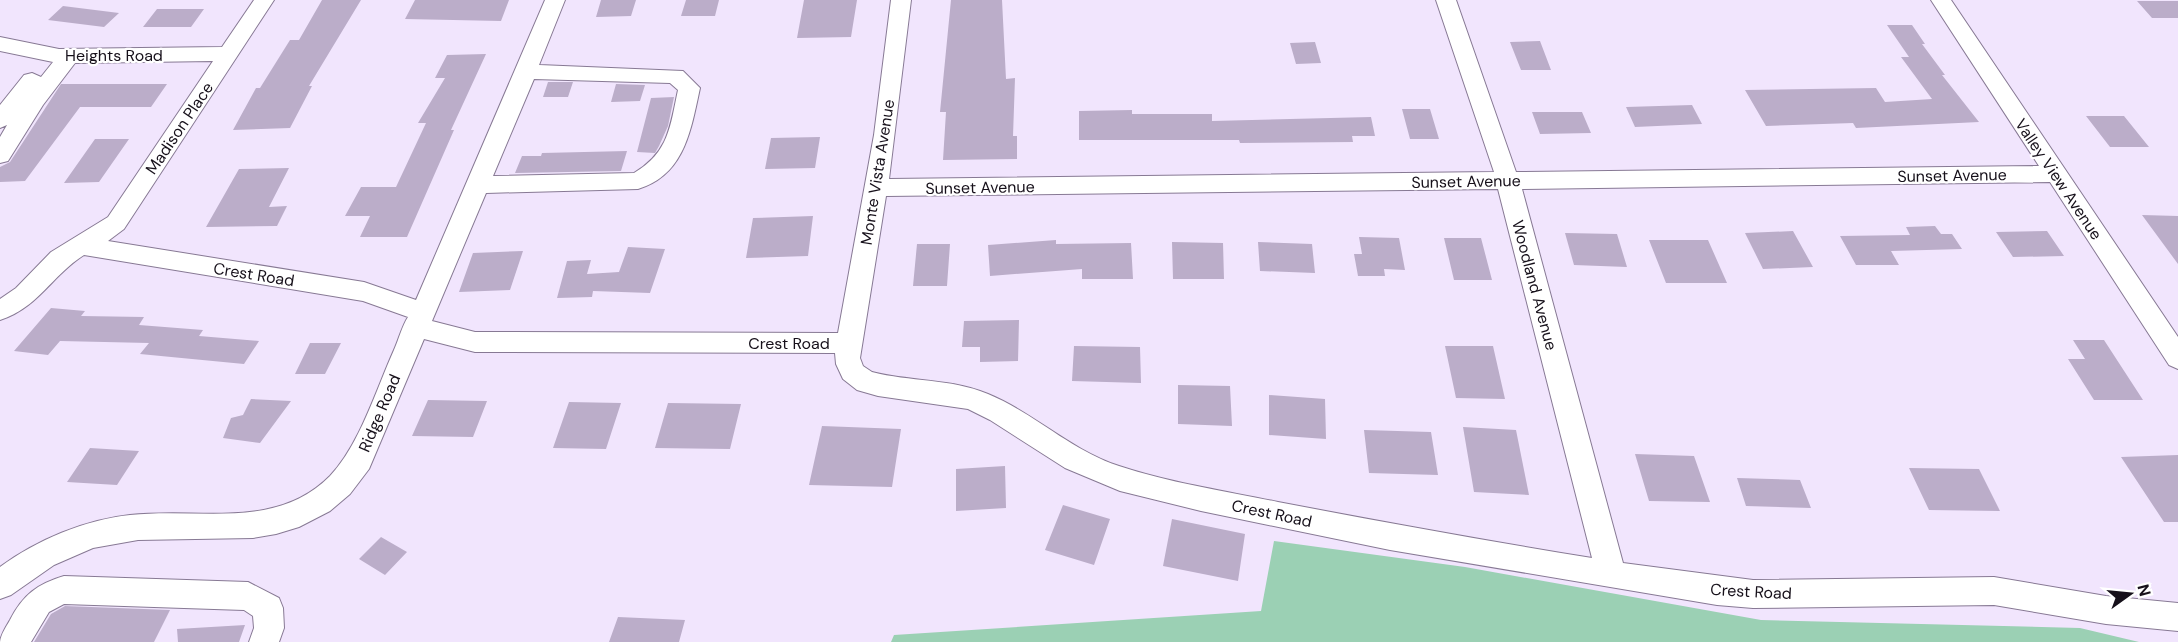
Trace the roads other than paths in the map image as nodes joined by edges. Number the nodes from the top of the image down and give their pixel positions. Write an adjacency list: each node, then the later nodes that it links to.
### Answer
1 (264, 0): 7 (street, Madison Place)
2 (555, 0): 9 (street, Ridge Road)
3 (901, 0): 15 (street, Monte Vista Avenue)
4 (1446, 0): 13 (street, Woodland Avenue)
5 (1941, 0): 12 (street, Valley View Avenue)
6 (0, 44): 8 (street, Heights Road)
7 (229, 54): 8 (street, Heights Road); 16 (street, Madison Place)
8 (62, 55): 10 (street); 11 (street)
9 (526, 72): 14 (street, Ridge Road); 14 (street)
10 (0, 120)
11 (0, 155)
12 (2056, 174): 13 (street, Sunset Avenue); 20 (street, Valley View Avenue)
13 (1508, 180): 15 (street, Sunset Avenue); 21 (street, Woodland Avenue)
14 (477, 185): 18 (street, Ridge Road)
15 (876, 188): 19 (street, Monte Vista Avenue)
16 (83, 246): 17 (street, Madison Place); 18 (street, Crest Road)
17 (0, 310)
18 (418, 320): 19 (street, Crest Road); 22 (street, Ridge Road)
19 (849, 343): 21 (street, Crest Road)
20 (2178, 358)
21 (1611, 575): 23 (street, Crest Road)
22 (0, 585)
23 (2178, 617)
24 (14, 642): 25 (street)
25 (264, 642)

